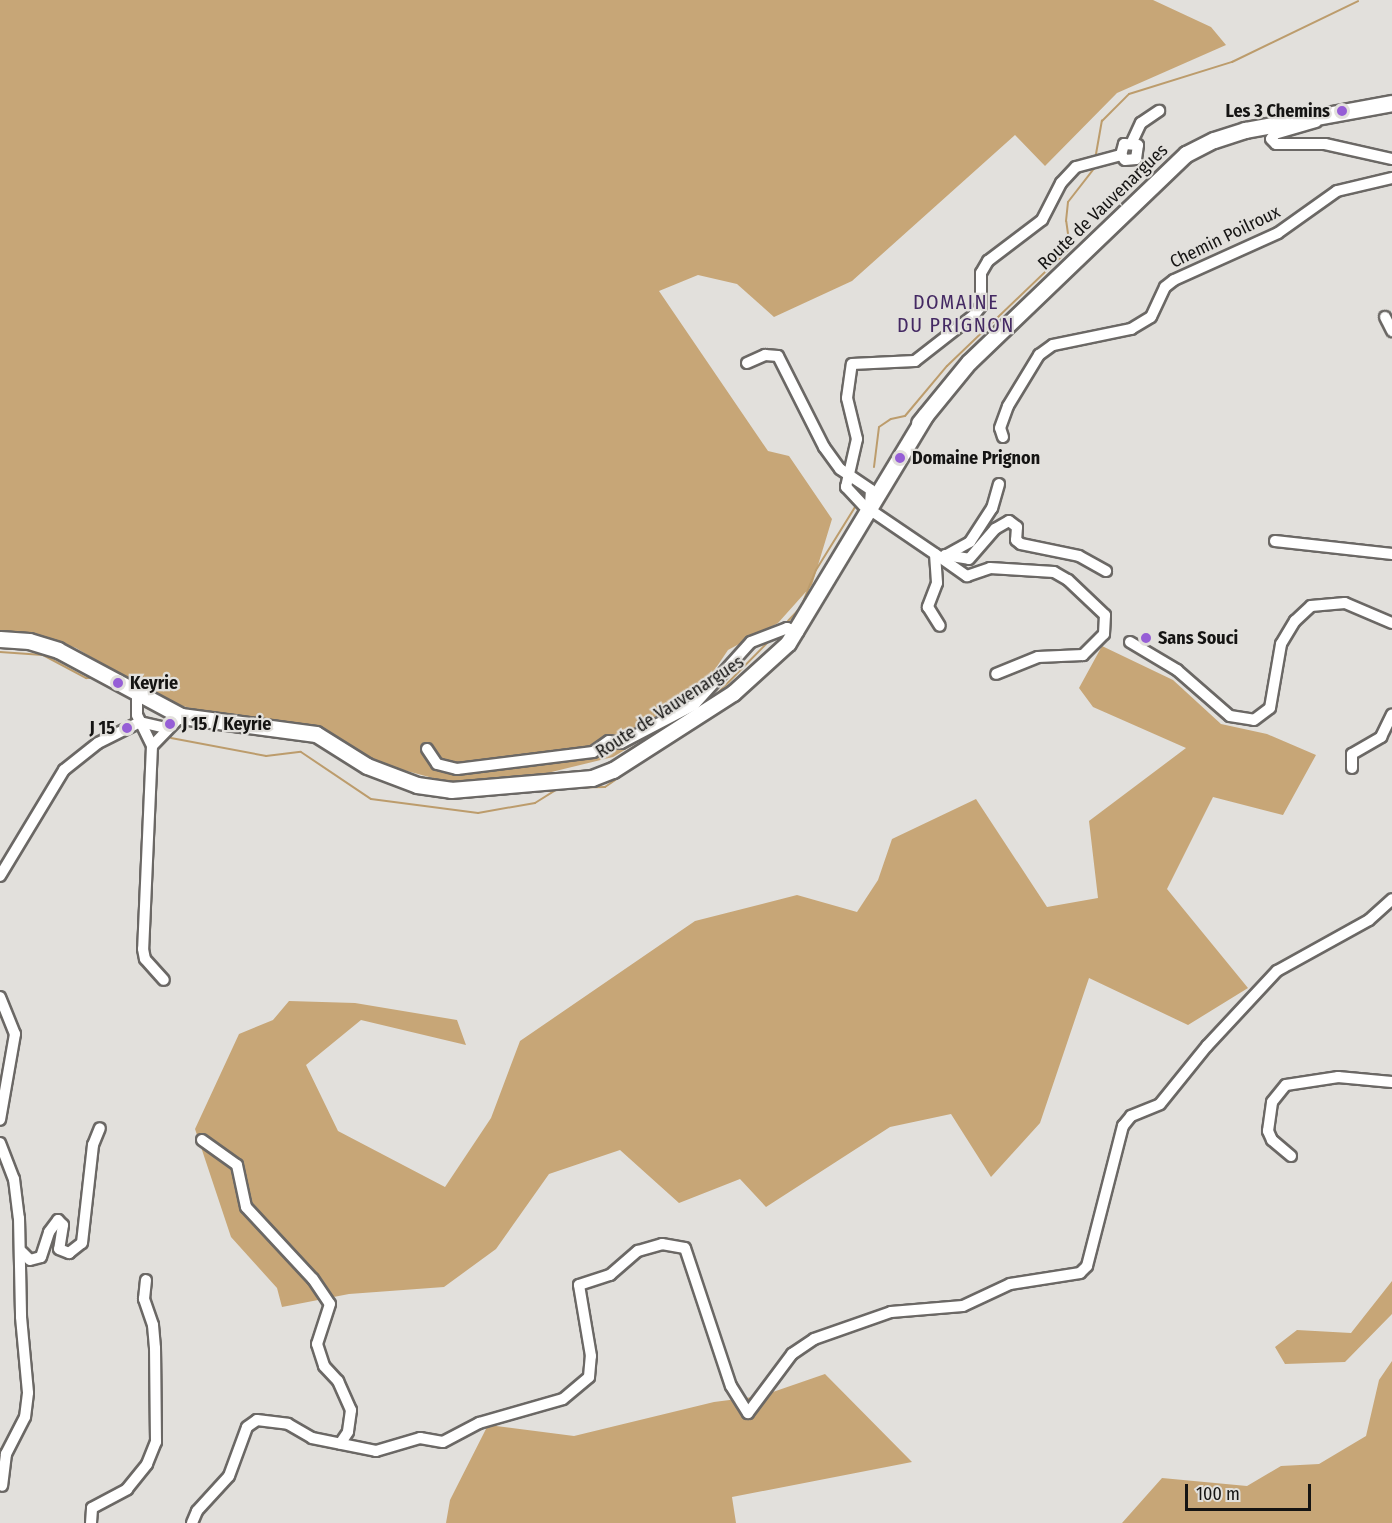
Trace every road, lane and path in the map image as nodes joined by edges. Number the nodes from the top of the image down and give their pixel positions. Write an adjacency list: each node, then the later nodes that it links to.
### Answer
1 (1392, 103): 3 (main road, Route de Vauvenargues)
2 (1159, 111): 4 (street)
3 (1328, 113): 6 (street); 11 (main road, Route de Vauvenargues)
4 (1132, 141): 5 (street); 5 (street)
5 (1121, 155): 13 (street)
6 (1392, 159)
7 (1392, 178): 12 (street, Chemin Poilroux)
8 (1385, 317): 9 (street)
9 (1392, 331)
10 (747, 363): 13 (street)
11 (925, 416): 15 (main road, Route de Vauvenargues); 16 (main road, Route de Vauvenargues)
12 (1003, 437)
13 (848, 472): 15 (street); 16 (street)
14 (999, 484): 19 (street)
15 (868, 488): 16 (main road, Route de Vauvenargues)
16 (863, 505): 19 (street); 23 (main road, Route de Vauvenargues)
17 (1275, 541): 18 (street)
18 (1392, 554)
19 (940, 556): 20 (street); 22 (street); 26 (street)
20 (1106, 571)
21 (1392, 623): 25 (street)
22 (940, 626)
23 (798, 632): 28 (main road, Route de Vauvenargues); 28 (street)
24 (0, 639): 27 (main road, Route de Vauvenargues)
25 (1130, 642)
26 (996, 674)
27 (137, 695): 30 (main road, Route de Vauvenargues); 31 (street)
28 (698, 710): 30 (main road, Route de Vauvenargues); 34 (street)
29 (1392, 714): 35 (street)
30 (180, 716): 32 (street)
31 (140, 722): 32 (street); 33 (street); 36 (street)
32 (166, 728): 33 (street)
33 (152, 746): 38 (street)
34 (427, 749)
35 (1352, 768)
36 (0, 876)
37 (1392, 899): 48 (street)
38 (164, 980)
39 (0, 997): 41 (street)
40 (1392, 1082): 45 (street)
41 (0, 1120)
42 (100, 1128): 46 (street)
43 (202, 1140): 48 (street)
44 (0, 1143): 46 (street)
45 (1292, 1156)
46 (22, 1252): 49 (street)
47 (146, 1280): 51 (street)
48 (340, 1444): 50 (street)
49 (2, 1486)
50 (197, 1511): 52 (street); 53 (street)
51 (91, 1523)
52 (184, 1523)
53 (192, 1523)

